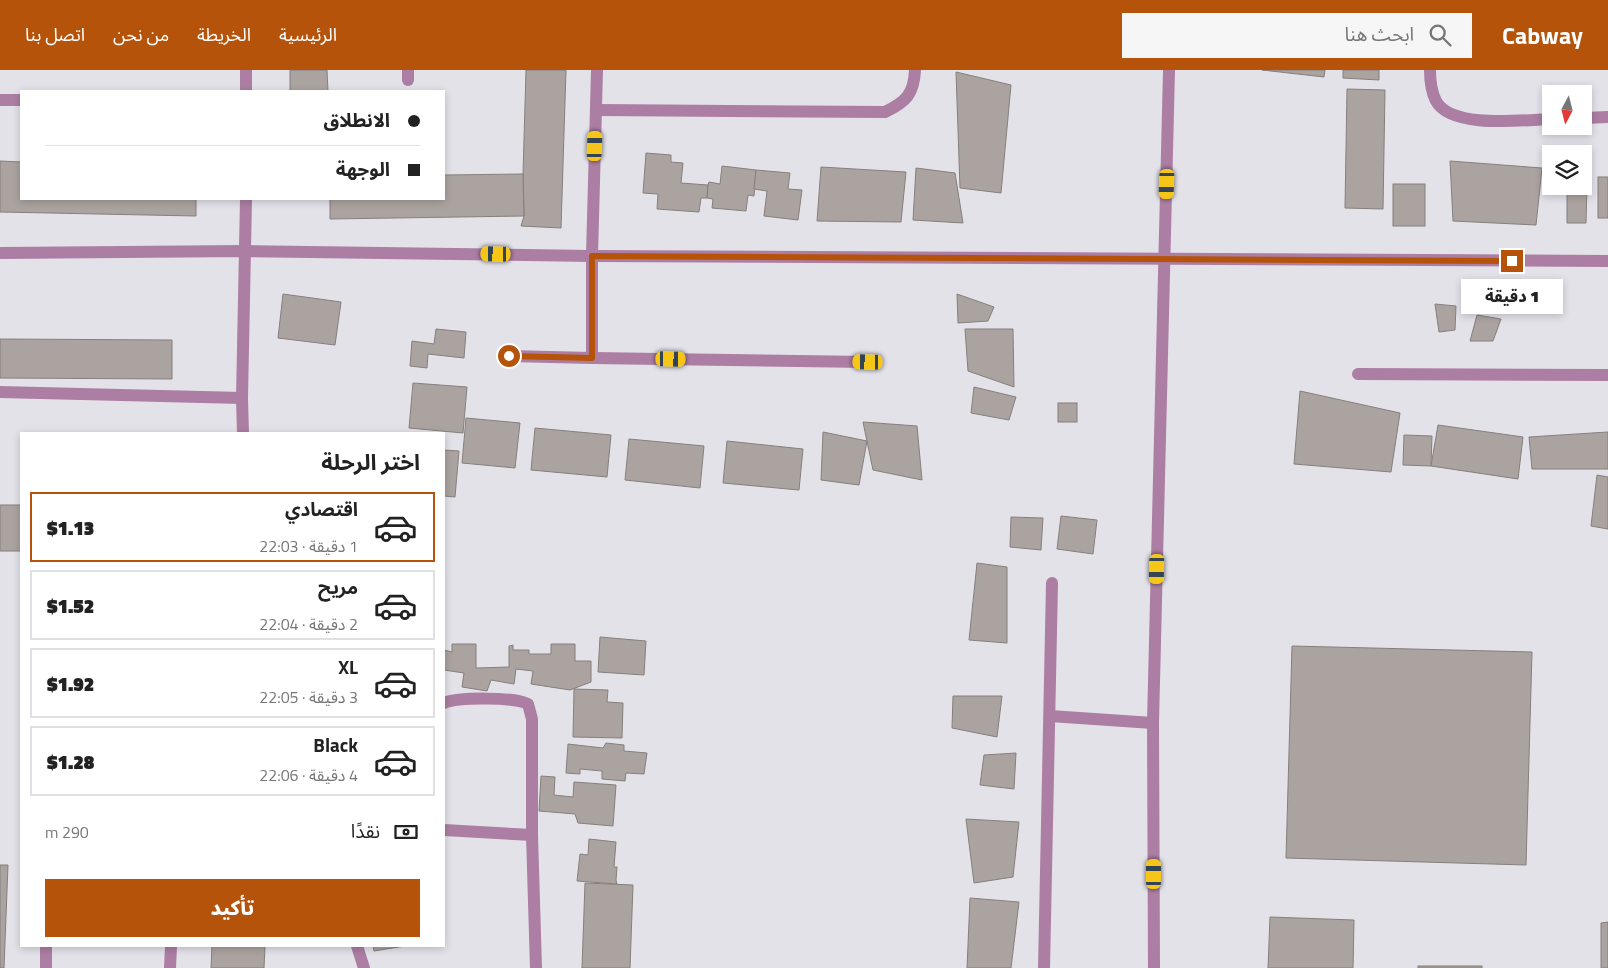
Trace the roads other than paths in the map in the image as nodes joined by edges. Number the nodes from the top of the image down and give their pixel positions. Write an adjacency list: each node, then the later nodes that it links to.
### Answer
1 (246, 70): 6 (street)
2 (597, 70): 9 (street)
3 (914, 70): 9 (street)
4 (1170, 70): 17 (street)
5 (1430, 70): 12 (street)
6 (246, 90)
7 (0, 100): 8 (street)
8 (20, 100)
9 (596, 110): 16 (street)
10 (1608, 117): 11 (street)
11 (1592, 118)
12 (1542, 119)
13 (246, 200): 14 (street)
14 (246, 251): 15 (street); 16 (street); 25 (street)
15 (0, 254)
16 (592, 256): 17 (street); 20 (street)
17 (1165, 259): 18 (street); 30 (street)
18 (1608, 261)
19 (509, 356): 20 (street)
20 (592, 358): 21 (street)
21 (868, 362)
22 (1358, 374): 23 (street)
23 (1608, 375)
24 (0, 392): 25 (street)
25 (242, 398): 26 (street)
26 (243, 432)
27 (1052, 583): 29 (street)
28 (445, 703): 32 (street)
29 (1050, 716): 30 (street); 40 (street)
30 (1153, 723): 41 (street)
31 (445, 830): 32 (street)
32 (532, 835): 39 (street)
33 (46, 947): 36 (street)
34 (171, 947): 37 (street)
35 (357, 947): 38 (street)
36 (46, 968)
37 (170, 968)
38 (364, 968)
39 (536, 968)
40 (1044, 968)
41 (1154, 968)

